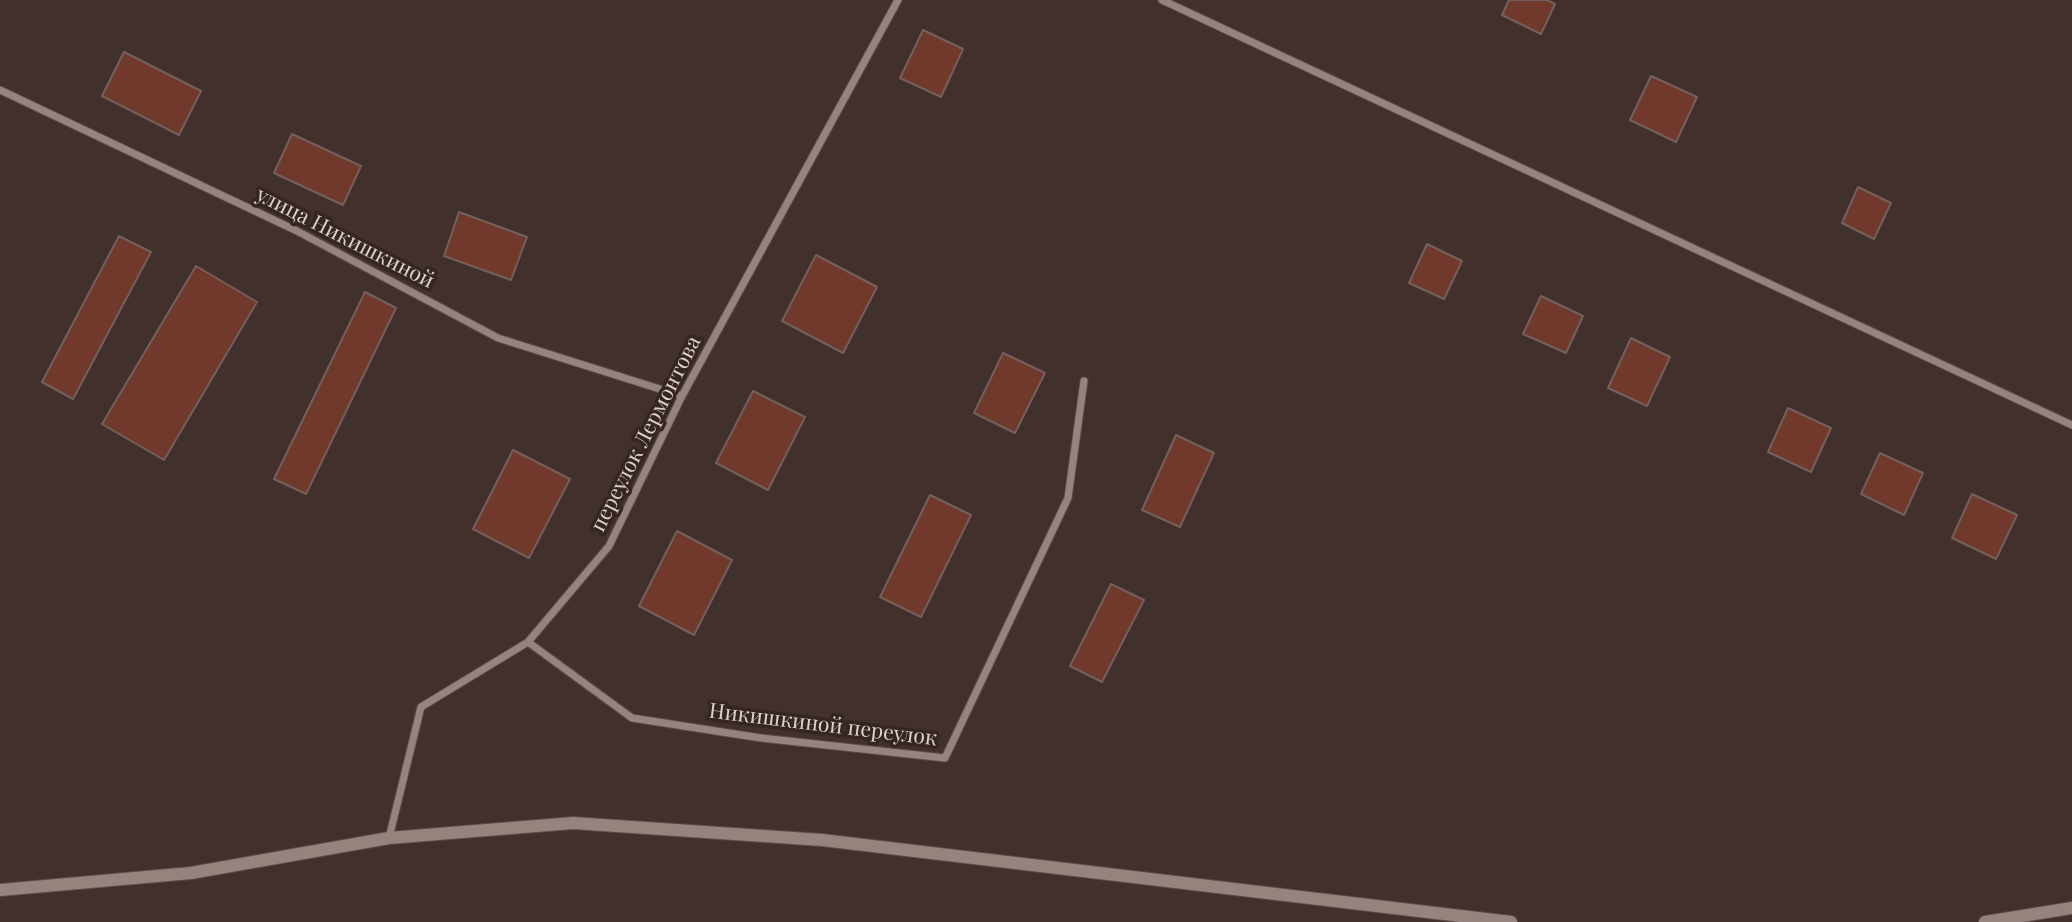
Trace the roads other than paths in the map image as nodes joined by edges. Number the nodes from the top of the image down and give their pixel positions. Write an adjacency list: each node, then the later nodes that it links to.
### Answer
1 (898, 0): 5 (street, переулок Лермонтова)
2 (1162, 0): 6 (street)
3 (0, 90): 5 (street, улица Никишкиной)
4 (1084, 381): 7 (street, Никишкиной переулок)
5 (682, 396): 7 (street, переулок Лермонтова)
6 (2072, 425)
7 (528, 642): 8 (street, переулок Лермонтова)
8 (389, 838): 9 (street); 11 (street)
9 (0, 890)
10 (2072, 908): 12 (street)
11 (1511, 922)
12 (1985, 922)

